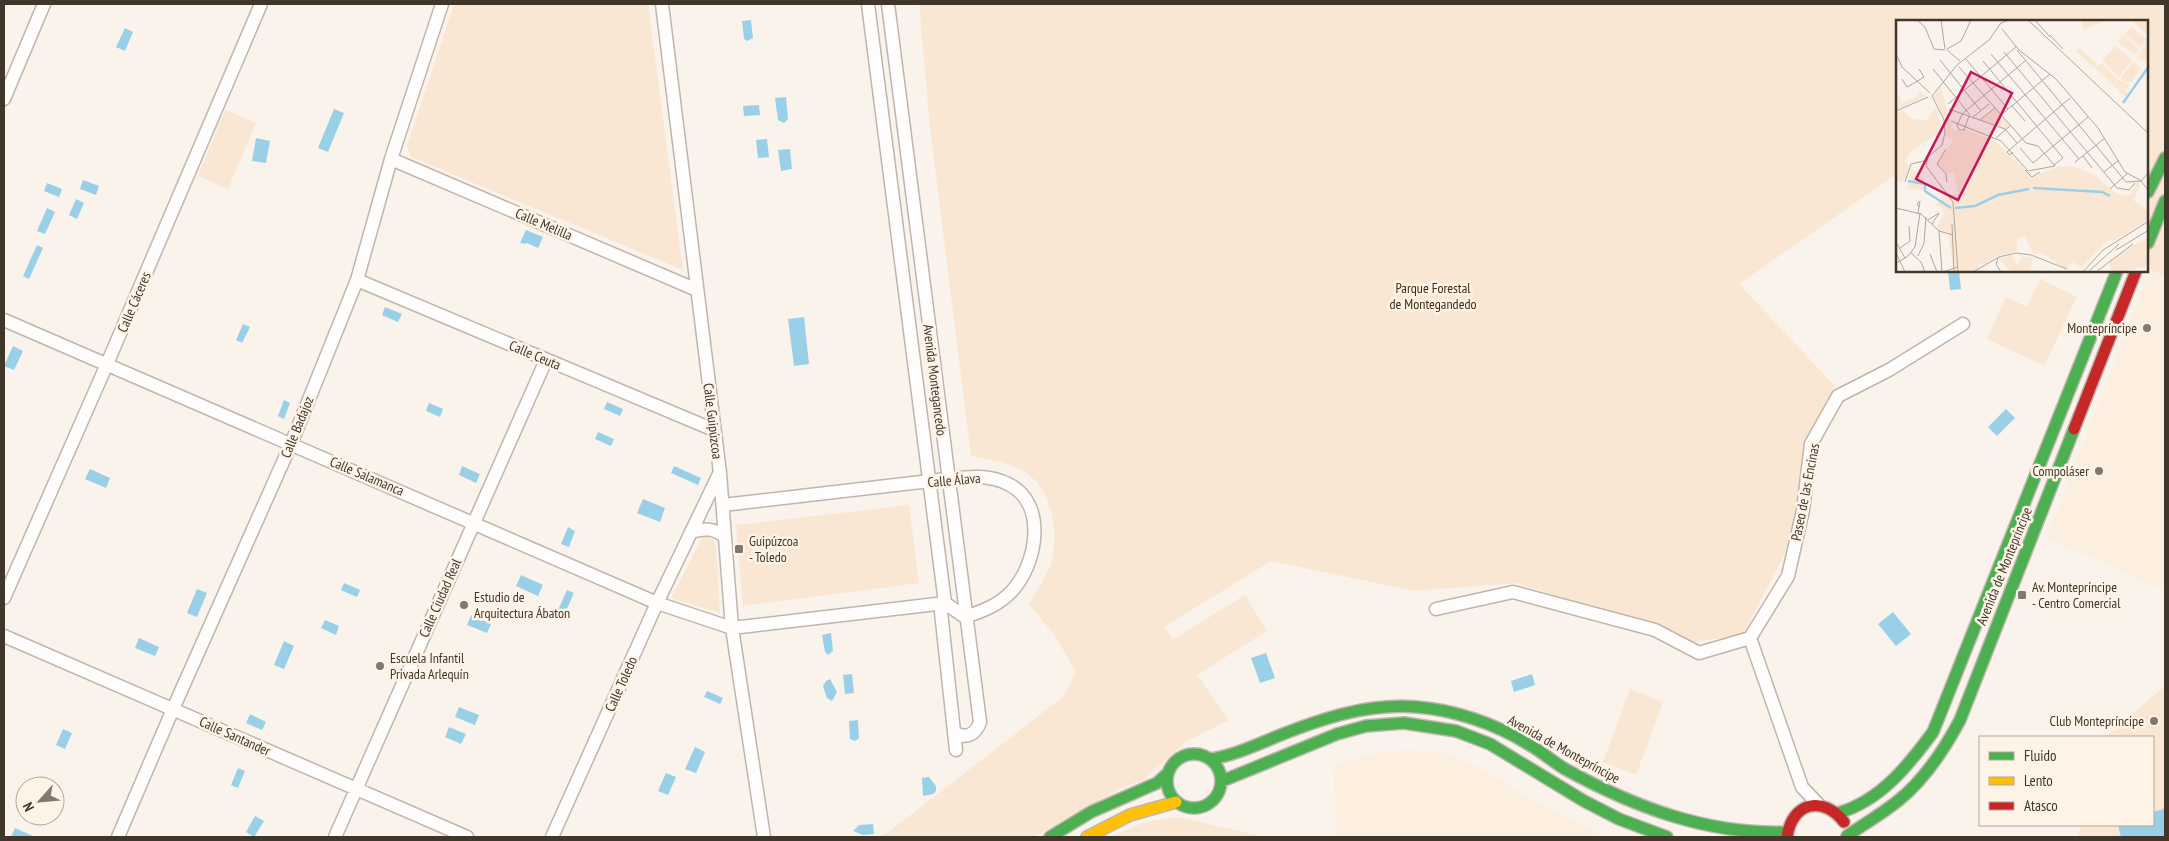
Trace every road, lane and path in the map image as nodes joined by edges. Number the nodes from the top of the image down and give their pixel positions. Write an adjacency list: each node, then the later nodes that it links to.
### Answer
1 (44, 4): 7 (street)
2 (261, 4): 20 (street, Calle Cáceres)
3 (442, 4): 9 (street, Calle Badajoz)
4 (662, 4): 16 (street, Calle Guipúzcoa)
5 (868, 4): 25 (street, Avenida Montegancedo)
6 (888, 4): 24 (street, Avenida Montegancedo)
7 (4, 99)
8 (2165, 158): 10 (street)
9 (390, 159): 15 (street, Calle Badajoz); 16 (street, Calle Melilla)
10 (2149, 190)
11 (2165, 201): 12 (street)
12 (2149, 241)
13 (2117, 272): 49 (street, Avenida de Montepríncipe)
14 (2136, 272): 51 (street, Avenida de Montepríncipe)
15 (356, 280): 19 (street, Calle Ceuta); 22 (street, Calle Badajoz)
16 (697, 290): 21 (street, Calle Guipúzcoa)
17 (4, 320): 20 (street, Calle Salamanca)
18 (1963, 324): 37 (street, Paseo de las Encinas)
19 (546, 360): 21 (street, Calle Ceuta); 27 (street, Calle Ciudad Real)
20 (108, 364): 22 (street, Calle Salamanca); 30 (street, Calle Cáceres)
21 (714, 430): 23 (street, Calle Guipúzcoa)
22 (291, 444): 27 (street, Calle Salamanca); 38 (street, Calle Badajoz)
23 (720, 473): 26 (street, Calle Guipúzcoa); 28 (street, Calle Toledo)
24 (947, 478): 25 (street, Calle Álava); 34 (street, Avenida Montegancedo); 34 (street, Calle Álava)
25 (930, 481): 26 (street, Calle Álava); 32 (street, Avenida Montegancedo)
26 (723, 505): 29 (street, Calle Guipúzcoa)
27 (474, 522): 31 (street, Calle Salamanca); 45 (street, Calle Ciudad Real)
28 (691, 532): 29 (street); 31 (street, Calle Toledo)
29 (725, 537): 35 (street, Calle Guipúzcoa)
30 (4, 598)
31 (657, 603): 35 (street, Calle Salamanca); 55 (street, Calle Toledo)
32 (944, 603): 34 (street); 35 (street); 39 (street, Avenida Montegancedo)
33 (1436, 609): 37 (street)
34 (965, 617): 39 (street, Avenida Montegancedo)
35 (732, 628): 56 (street, Calle Guipúzcoa)
36 (4, 636): 38 (street, Calle Santander)
37 (1750, 638): 44 (street)
38 (173, 709): 45 (street, Calle Santander); 52 (street, Calle Badajoz)
39 (954, 732): 40 (street, Avenida Montegancedo)
40 (956, 750)
41 (1211, 759): 42 (street); 43 (street); 50 (street, Avenida de Montepríncipe)
42 (1168, 773): 46 (street); 57 (street)
43 (1222, 781): 46 (street); 59 (street)
44 (1802, 788): 47 (street); 48 (street)
45 (356, 789): 53 (street, Calle Ciudad Real); 54 (street, Calle Santander)
46 (1176, 802): 58 (street)
47 (1818, 804): 48 (street); 49 (street)
48 (1800, 809): 50 (street, Avenida de Montepríncipe)
49 (1838, 813): 51 (street, Avenida de Montepríncipe)
50 (1787, 834)
51 (1847, 836)
52 (118, 837)
53 (335, 837)
54 (467, 837)
55 (552, 837)
56 (764, 837)
57 (1050, 837)
58 (1087, 837)
59 (1667, 837)

